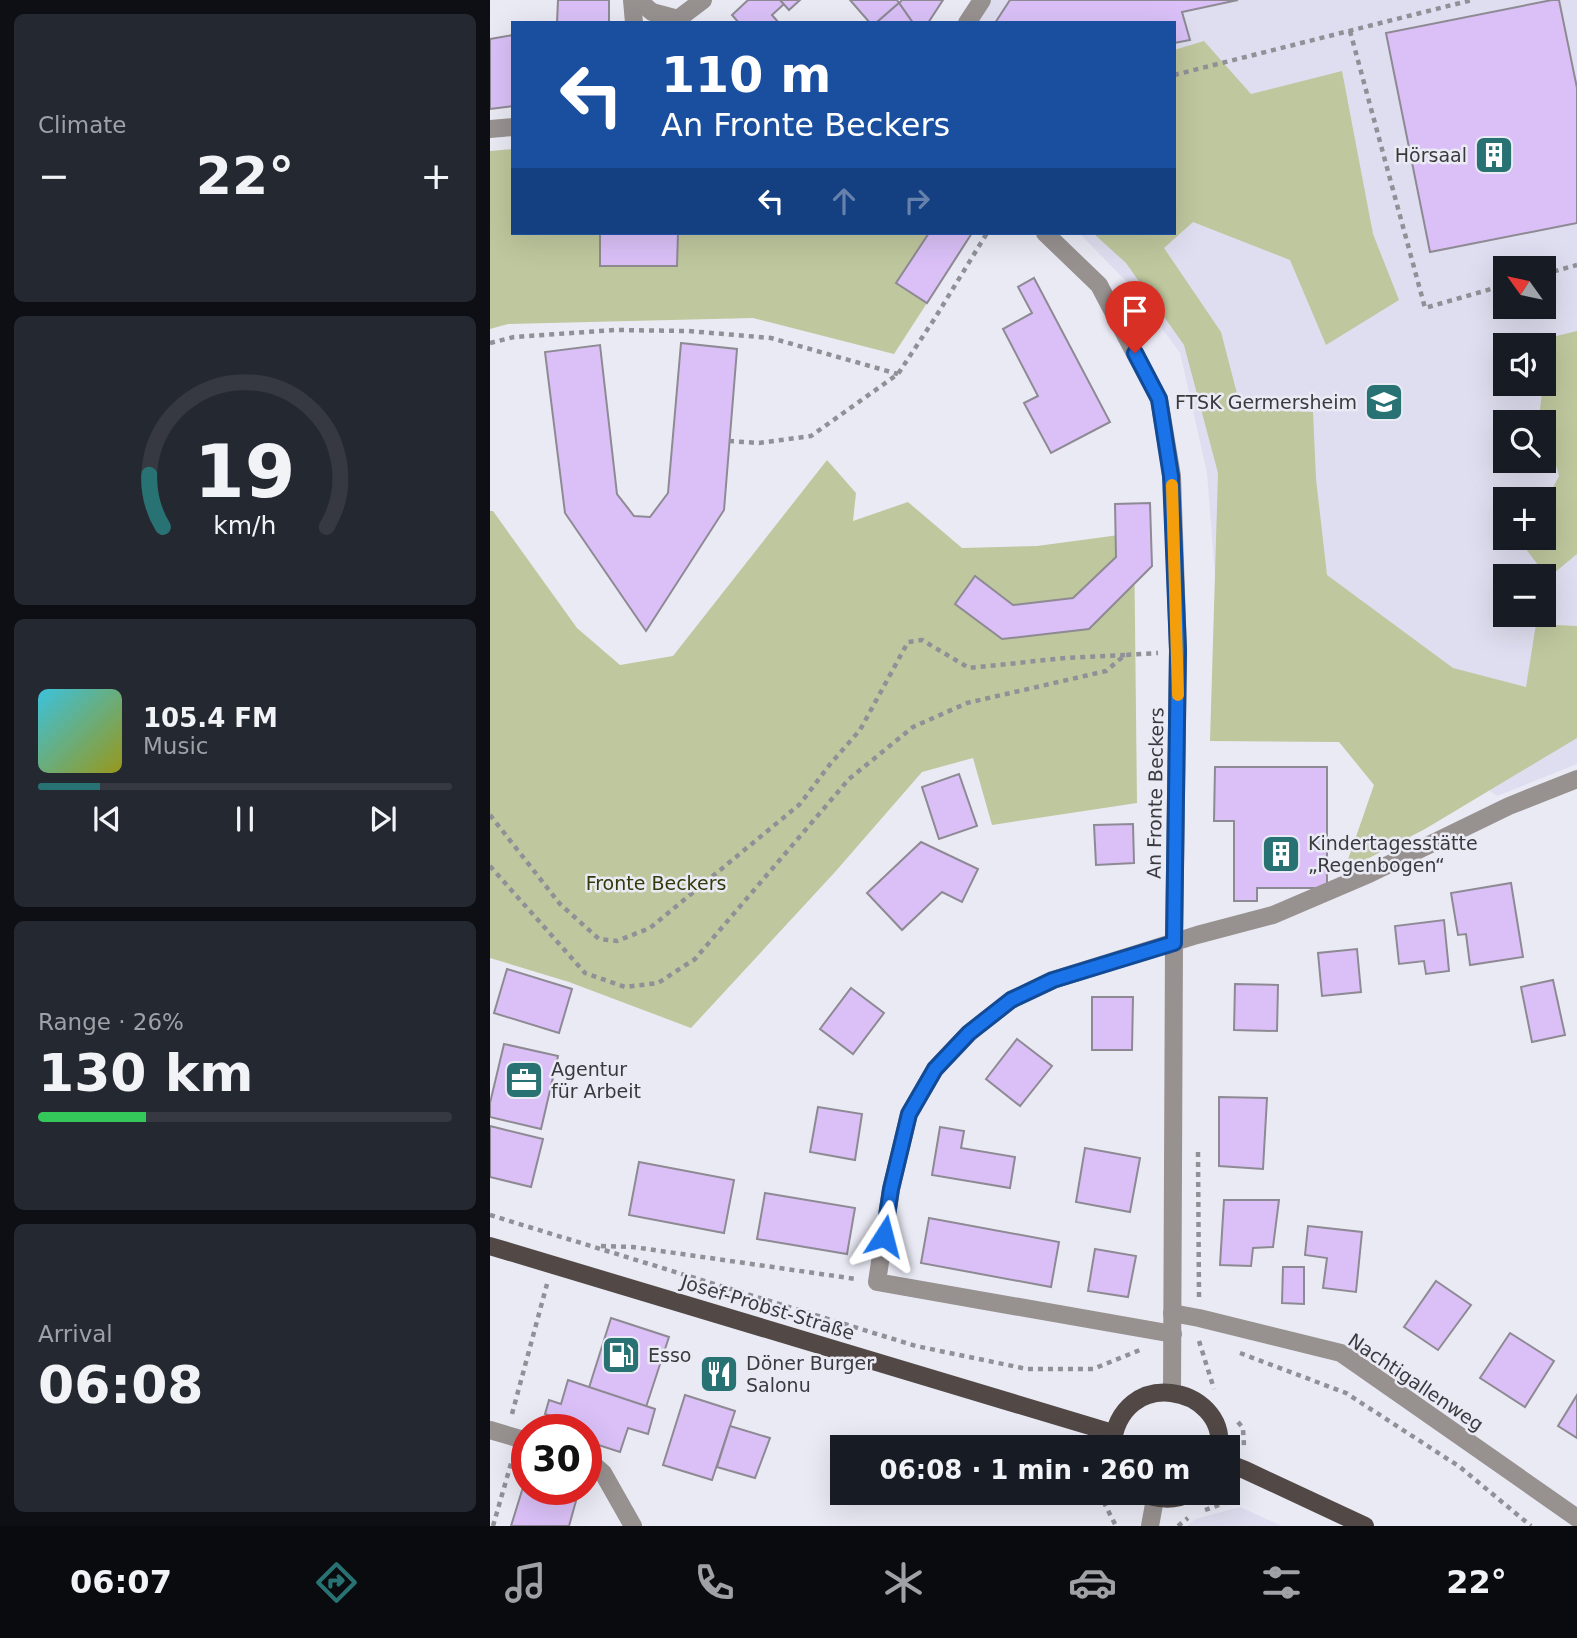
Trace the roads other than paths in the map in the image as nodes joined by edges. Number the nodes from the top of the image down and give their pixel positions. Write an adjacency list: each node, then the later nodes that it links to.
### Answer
1 (632, 0): 5 (street)
2 (638, 0): 3 (street)
3 (703, 0)
4 (982, 0): 6 (street)
5 (634, 21)
6 (968, 21)
7 (511, 127): 8 (street)
8 (490, 129)
9 (1047, 235): 11 (street, An Fronte Beckers)
10 (1577, 779): 11 (street)
11 (1174, 943): 13 (street, An Fronte Beckers); 14 (street)
12 (490, 1246): 17 (main road, Josef-Probst-Straße)
13 (1172, 1313): 14 (street, An Fronte Beckers); 24 (street, Nachtigallenweg)
14 (1173, 1334): 15 (street, An Fronte Beckers)
15 (1172, 1392): 18 (main road); 19 (main road)
16 (490, 1430): 20 (street)
17 (1097, 1435)
18 (1115, 1435)
19 (1217, 1435)
20 (511, 1436)
21 (1240, 1469): 27 (main road)
22 (602, 1472): 25 (street)
23 (1148, 1505): 26 (street)
24 (1577, 1518)
25 (633, 1526)
26 (1150, 1526)
27 (1365, 1526)

